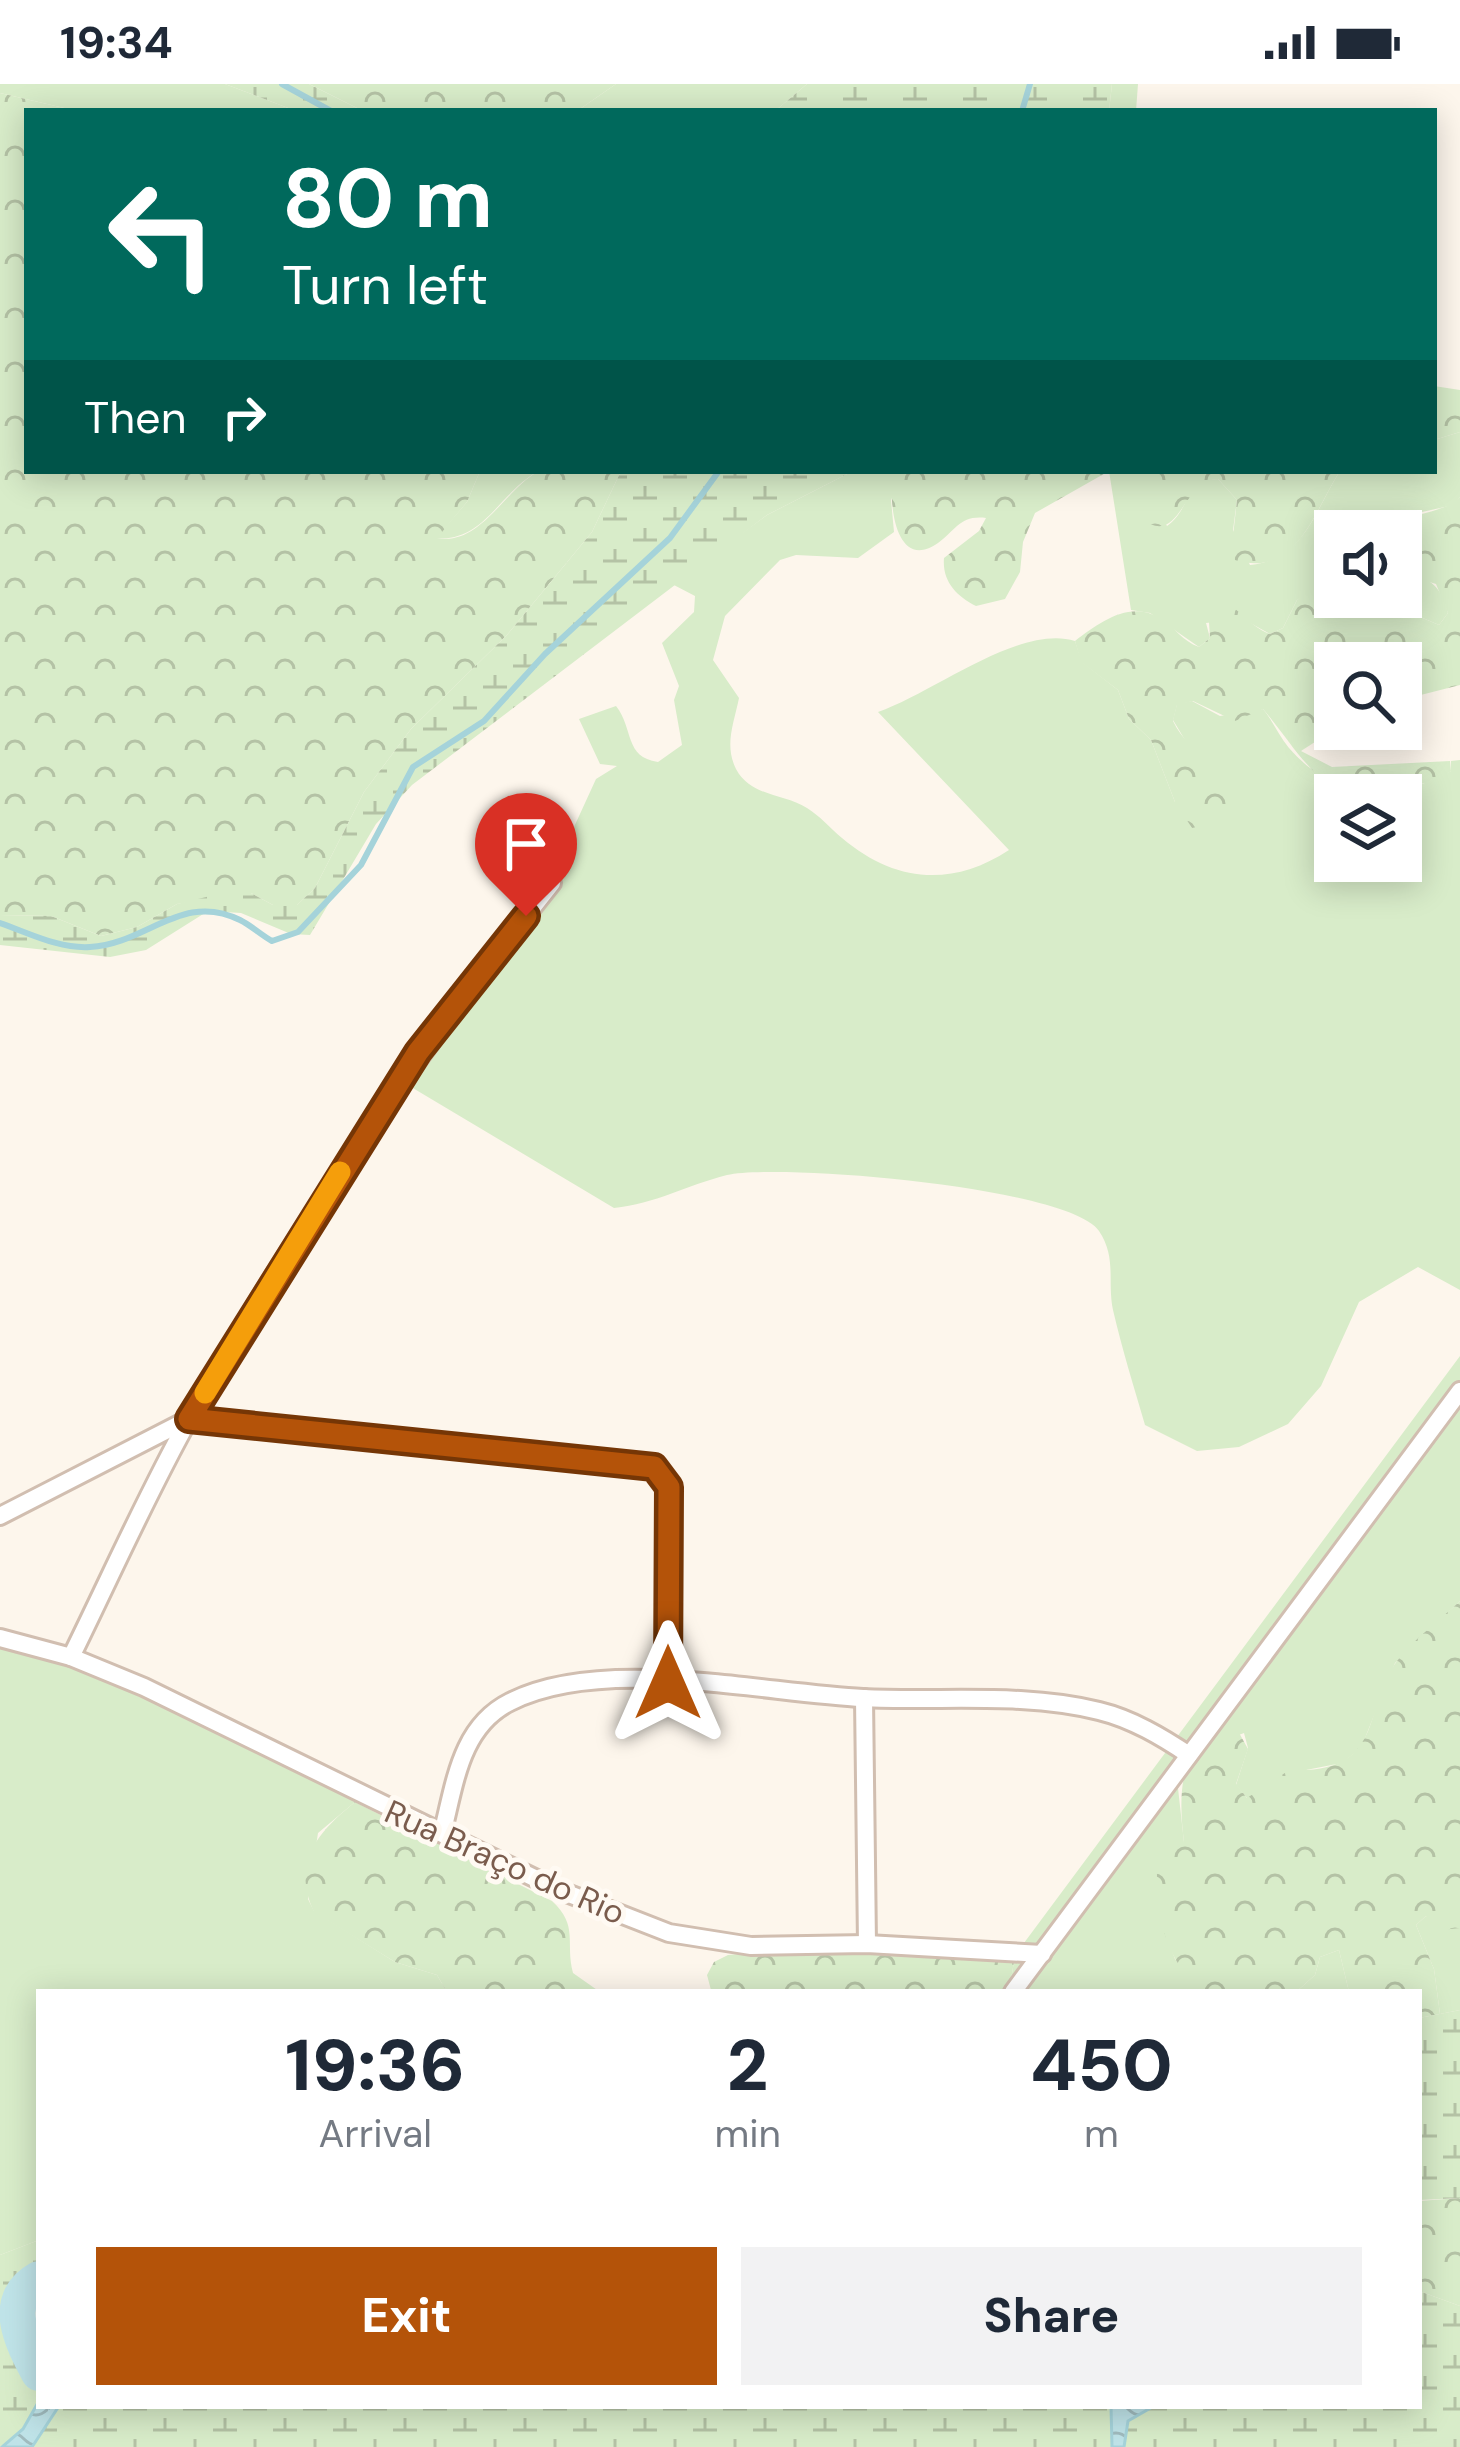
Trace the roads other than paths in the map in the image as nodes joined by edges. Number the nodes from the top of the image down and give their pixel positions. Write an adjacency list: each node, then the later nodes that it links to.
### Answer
1 (552, 883): 3 (street)
2 (1460, 1391): 9 (street)
3 (189, 1419): 4 (street); 6 (street); 7 (street)
4 (0, 1516)
5 (0, 1638): 6 (street, Rua Braço do Rio)
6 (71, 1657): 10 (street, Rua Braço do Rio)
7 (668, 1683): 8 (street); 10 (street)
8 (864, 1698): 9 (street); 11 (street)
9 (1189, 1755): 12 (street)
10 (442, 1834): 11 (street, Rua Braço do Rio)
11 (867, 1944): 12 (street, Rua Braço do Rio)
12 (1042, 1954): 13 (street)
13 (1015, 1989)

